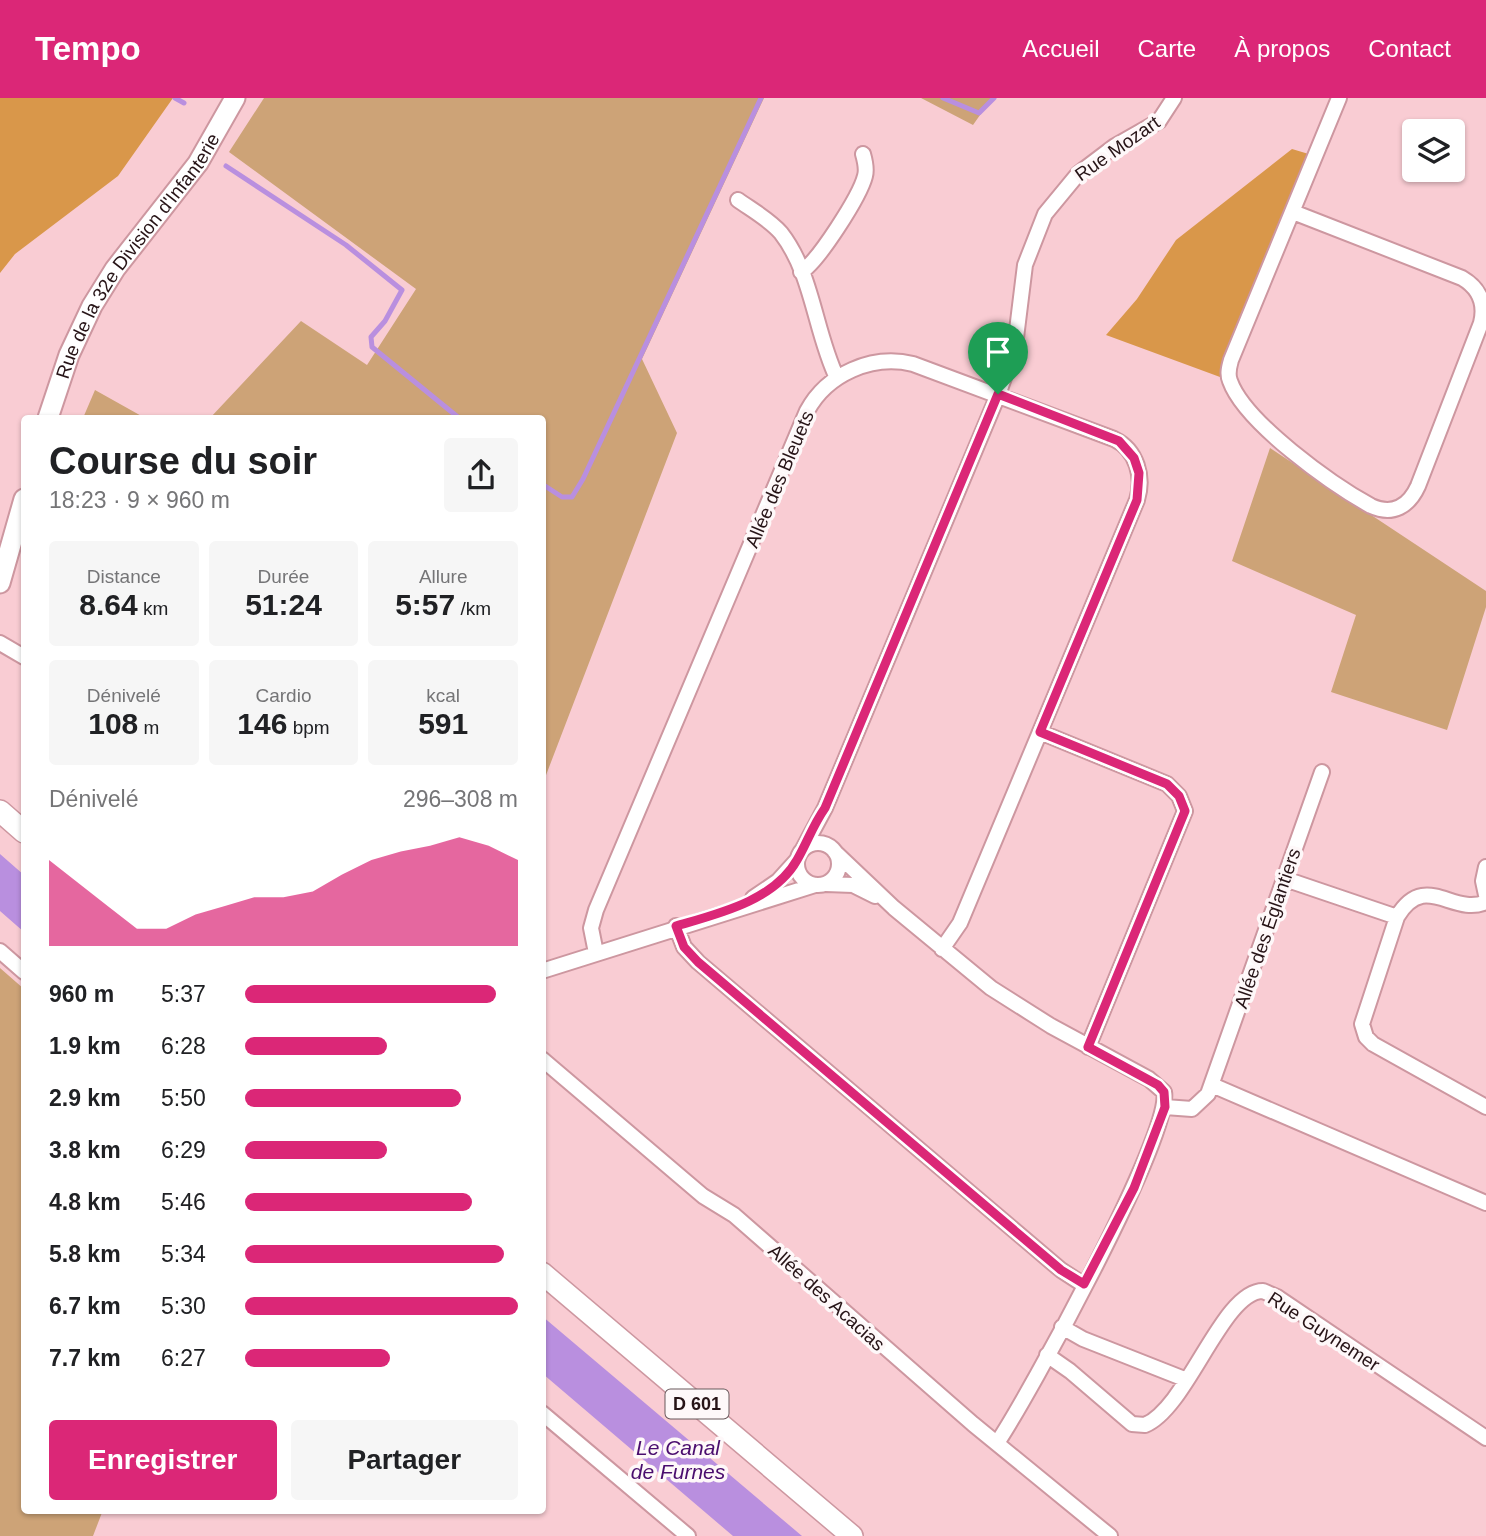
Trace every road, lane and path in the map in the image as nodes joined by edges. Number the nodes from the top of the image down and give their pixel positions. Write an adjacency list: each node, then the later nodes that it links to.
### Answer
1 (235, 98): 10 (main road, Rue de la 32e Division d'Infanterie)
2 (1174, 98): 9 (street, Rue Mozart)
3 (1339, 98): 6 (street)
4 (863, 154): 7 (street)
5 (738, 200): 7 (street)
6 (1293, 212): 6 (street)
7 (801, 272): 8 (street)
8 (837, 378): 9 (street, Allée des Bleuets); 33 (street, Allée des Bleuets)
9 (998, 394): 15 (street, Allée des Bleuets); 17 (street, Rue Mozart)
10 (49, 415)
11 (21, 510): 12 (main road)
12 (0, 583)
13 (0, 643): 14 (street)
14 (21, 655)
15 (1040, 732): 31 (street, Allée des Bleuets); 36 (street)
16 (1322, 772): 23 (street, Allée des Églantiers)
17 (825, 808): 20 (street); 21 (street, Rue Mozart)
18 (0, 811): 19 (main road)
19 (21, 829)
20 (832, 848): 21 (street); 24 (street); 27 (street)
21 (800, 854): 24 (street); 28 (street, Rue Mozart)
22 (1486, 867): 25 (street)
23 (1285, 879): 29 (street); 38 (street, Allée des Églantiers)
24 (821, 884): 27 (street); 28 (street)
25 (1486, 895)
26 (1486, 902): 29 (street)
27 (894, 908): 31 (street)
28 (729, 910): 30 (street)
29 (1396, 918): 40 (street)
30 (676, 926): 33 (street); 43 (street)
31 (943, 949): 36 (street)
32 (0, 951): 34 (street)
33 (596, 953): 35 (street)
34 (21, 969)
35 (546, 970)
36 (1088, 1047): 39 (street)
37 (546, 1062): 49 (street, Allée des Acacias)
38 (1212, 1084): 39 (street, Allée des Églantiers); 41 (street)
39 (1165, 1107): 43 (street)
40 (1486, 1107)
41 (1486, 1203)
42 (546, 1276): 51 (main road, D 601)
43 (1084, 1284): 44 (street)
44 (1062, 1327): 45 (street); 46 (street)
45 (1047, 1355): 46 (street); 49 (street)
46 (1186, 1380): 48 (street, Rue Guynemer)
47 (546, 1416): 50 (street)
48 (1486, 1438)
49 (997, 1443): 52 (street, Allée des Acacias)
50 (688, 1536)
51 (852, 1536)
52 (1110, 1536)

